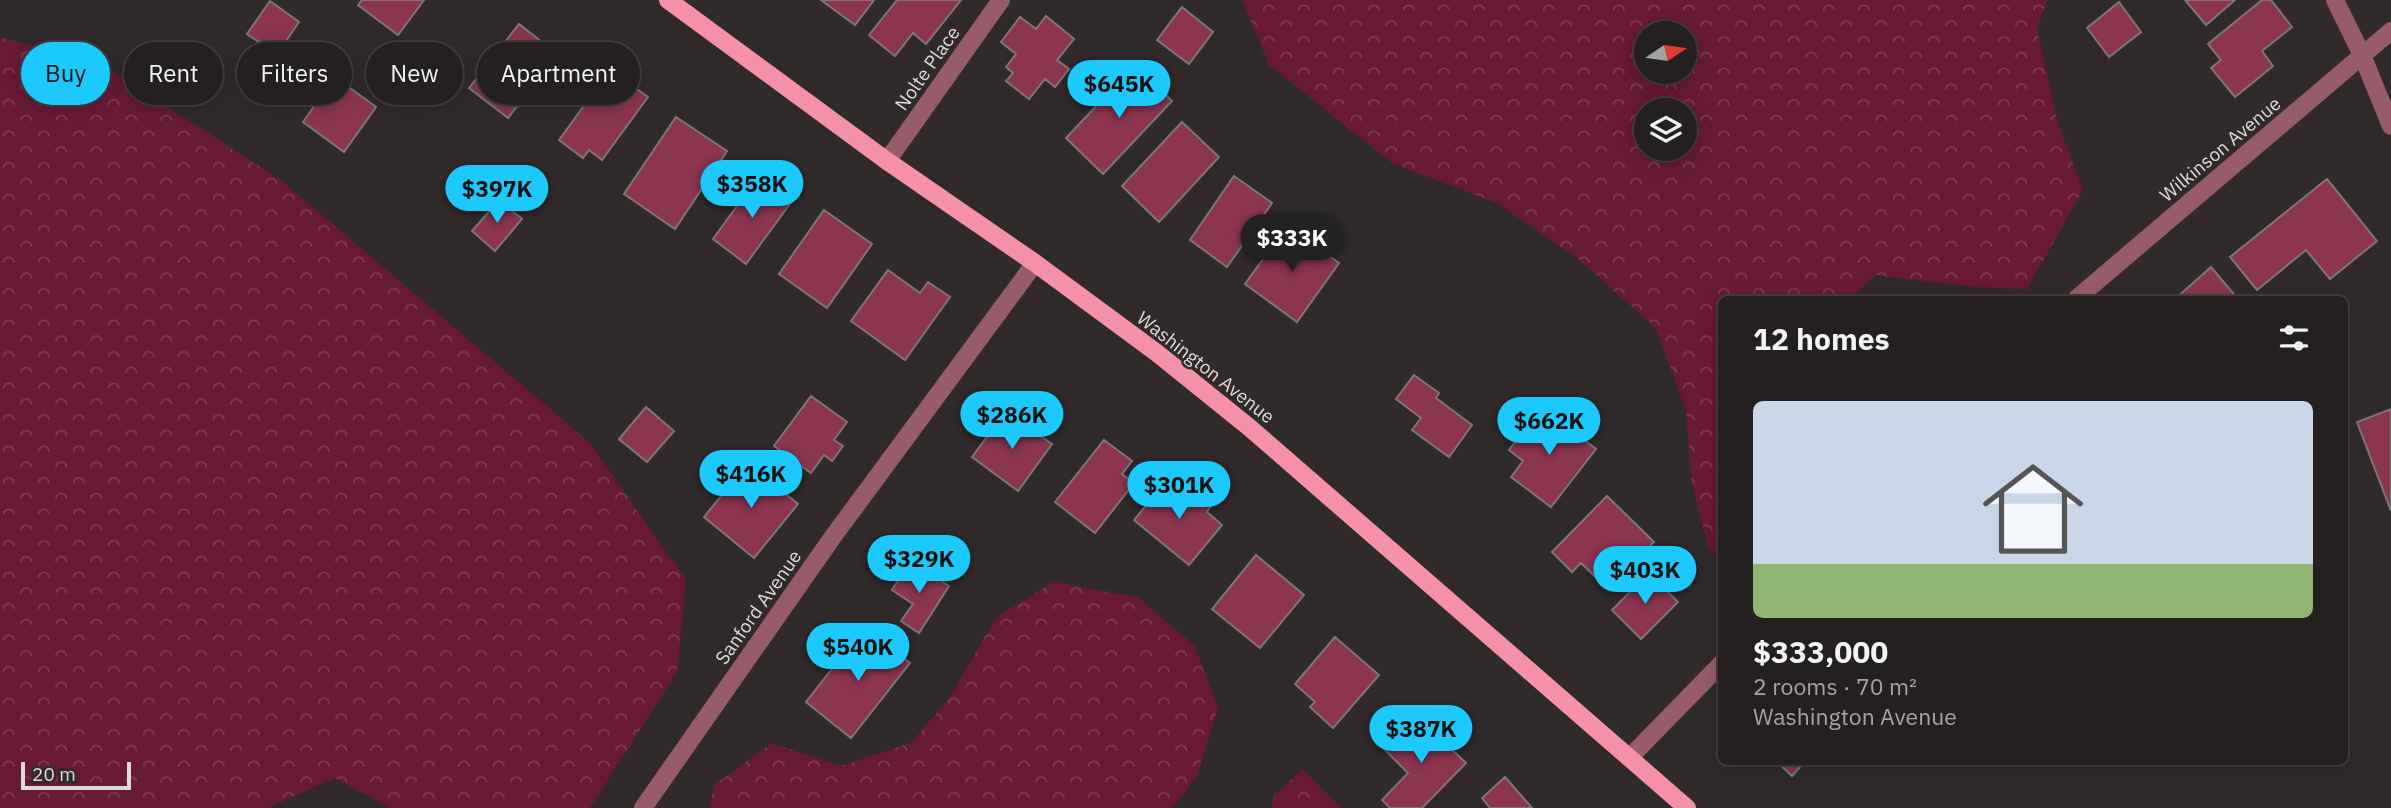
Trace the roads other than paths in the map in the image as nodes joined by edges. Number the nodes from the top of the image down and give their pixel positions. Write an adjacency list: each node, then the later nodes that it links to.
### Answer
1 (668, 0): 7 (main road, Washington Avenue)
2 (1001, 0): 7 (street, Nolte Place)
3 (2335, 0): 5 (street)
4 (2391, 31): 5 (street, Wilkinson Avenue)
5 (2362, 55): 6 (street); 9 (street, Wilkinson Avenue)
6 (2391, 126)
7 (887, 161): 8 (main road, Washington Avenue)
8 (1035, 263): 11 (main road, Washington Avenue); 12 (street, Sanford Avenue)
9 (2080, 296)
10 (1718, 667): 11 (street)
11 (1630, 757): 13 (main road, Washington Avenue)
12 (643, 808)
13 (1687, 808)

